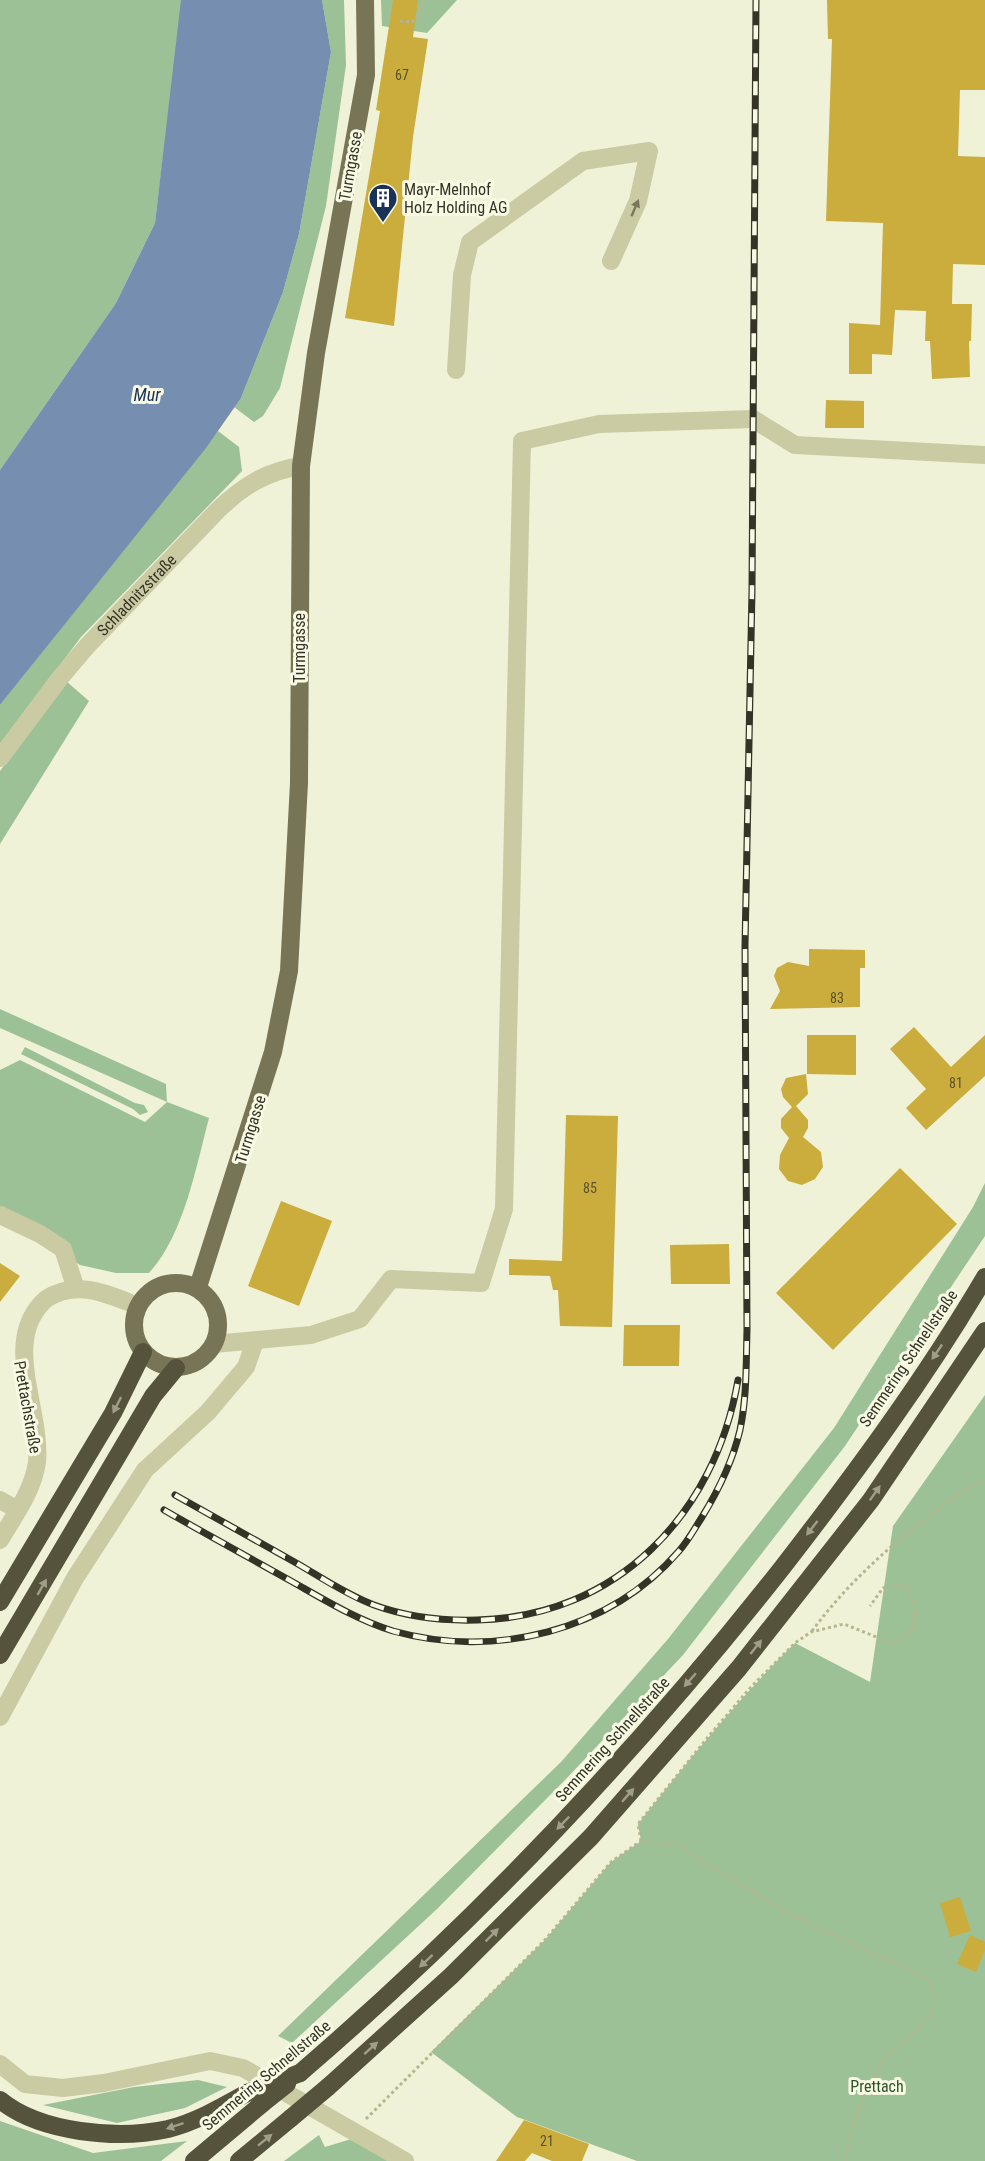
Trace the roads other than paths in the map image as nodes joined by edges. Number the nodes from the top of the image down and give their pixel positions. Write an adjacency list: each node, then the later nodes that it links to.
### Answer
1 (365, 0): 5 (main road, Turmgasse)
2 (611, 261): 3 (street, one-way to 3)
3 (456, 370)
4 (985, 455): 13 (street)
5 (301, 466): 6 (street, Schladnitzstraße); 9 (main road, Turmgasse)
6 (0, 758)
7 (0, 1215): 10 (street)
8 (985, 1277): 26 (highway, Semmering Schnellstraße, one-way to 26)
9 (198, 1287): 11 (main road); 14 (main road)
10 (76, 1289): 11 (street, Prettachstraße); 18 (street, Prettachstraße)
11 (138, 1306): 15 (main road)
12 (985, 1331): 29 (highway, one-way to 12, bridge)
13 (255, 1341): 14 (street); 24 (street)
14 (214, 1344): 16 (main road)
15 (143, 1352): 16 (main road); 20 (highway, one-way to 20)
16 (176, 1368): 21 (highway, one-way to 16)
17 (0, 1500): 18 (street)
18 (18, 1510): 19 (street, Prettachstraße)
19 (0, 1540)
20 (0, 1602)
21 (12, 1637): 22 (highway); 23 (highway)
22 (0, 1654)
23 (0, 1666)
24 (0, 1717)
25 (0, 2064): 30 (street)
26 (300, 2073): 27 (highway, one-way to 27, bridge); 28 (highway, Semmering Schnellstraße, bridge)
27 (0, 2100)
28 (194, 2161)
29 (238, 2161)
30 (405, 2161)

